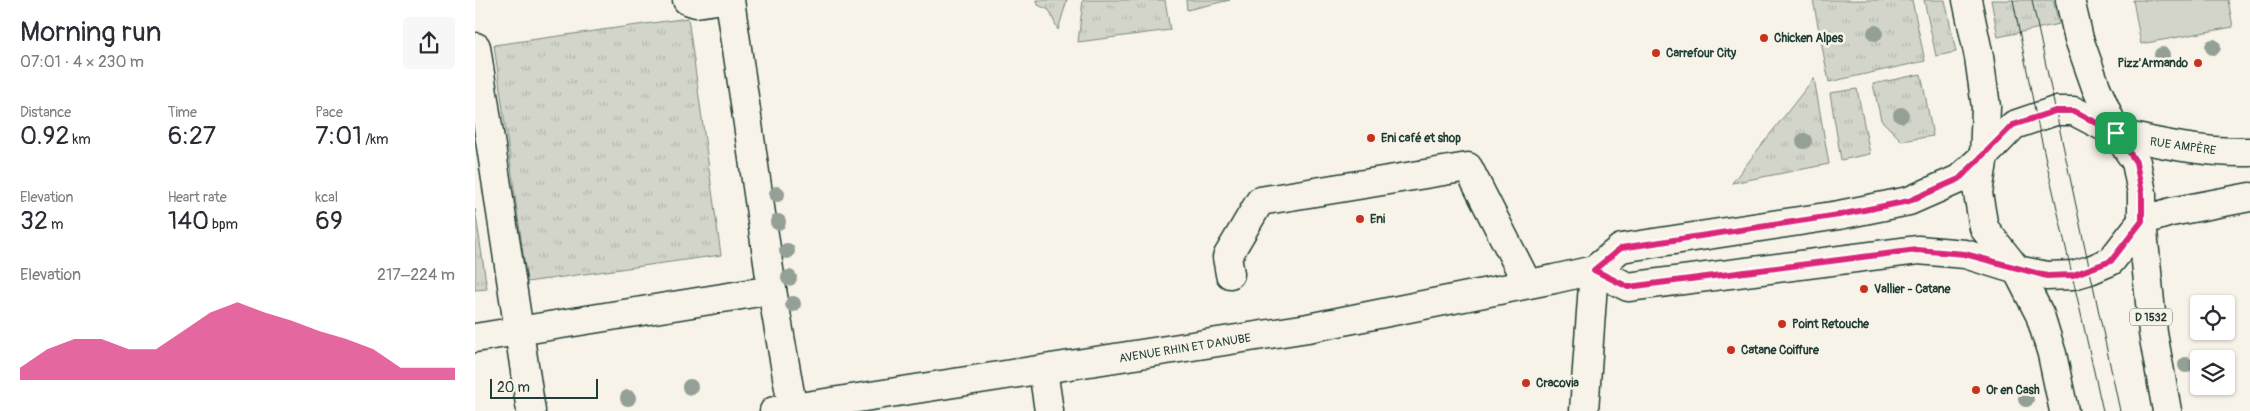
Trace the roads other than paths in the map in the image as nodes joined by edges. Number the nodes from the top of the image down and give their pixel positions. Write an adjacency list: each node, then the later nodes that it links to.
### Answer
1 (687, 0): 2 (street)
2 (717, 0)
3 (730, 0): 16 (street)
4 (1967, 0): 9 (street)
5 (2071, 0): 7 (street, D 1532)
6 (476, 47): 17 (street)
7 (2116, 133): 8 (street, RUE AMPÈRE); 9 (street); 11 (street, D 1532)
8 (2250, 152)
9 (1984, 156): 12 (street, AVENUE RHIN ET DANUBE); 13 (street)
10 (2250, 197): 11 (street)
11 (2142, 221): 13 (street); 25 (street, D 1532)
12 (1594, 270): 13 (street); 15 (street, AVENUE RHIN ET DANUBE); 23 (street)
13 (2017, 270): 24 (street)
14 (1230, 274): 15 (street)
15 (1527, 284): 19 (street, AVENUE RHIN ET DANUBE)
16 (772, 290): 17 (street); 20 (street)
17 (520, 330): 18 (street); 21 (street)
18 (475, 338)
19 (1043, 370): 20 (street, AVENUE RHIN ET DANUBE); 22 (street)
20 (787, 410)
21 (531, 411)
22 (1049, 411)
23 (1584, 411)
24 (2064, 411)
25 (2167, 411)

